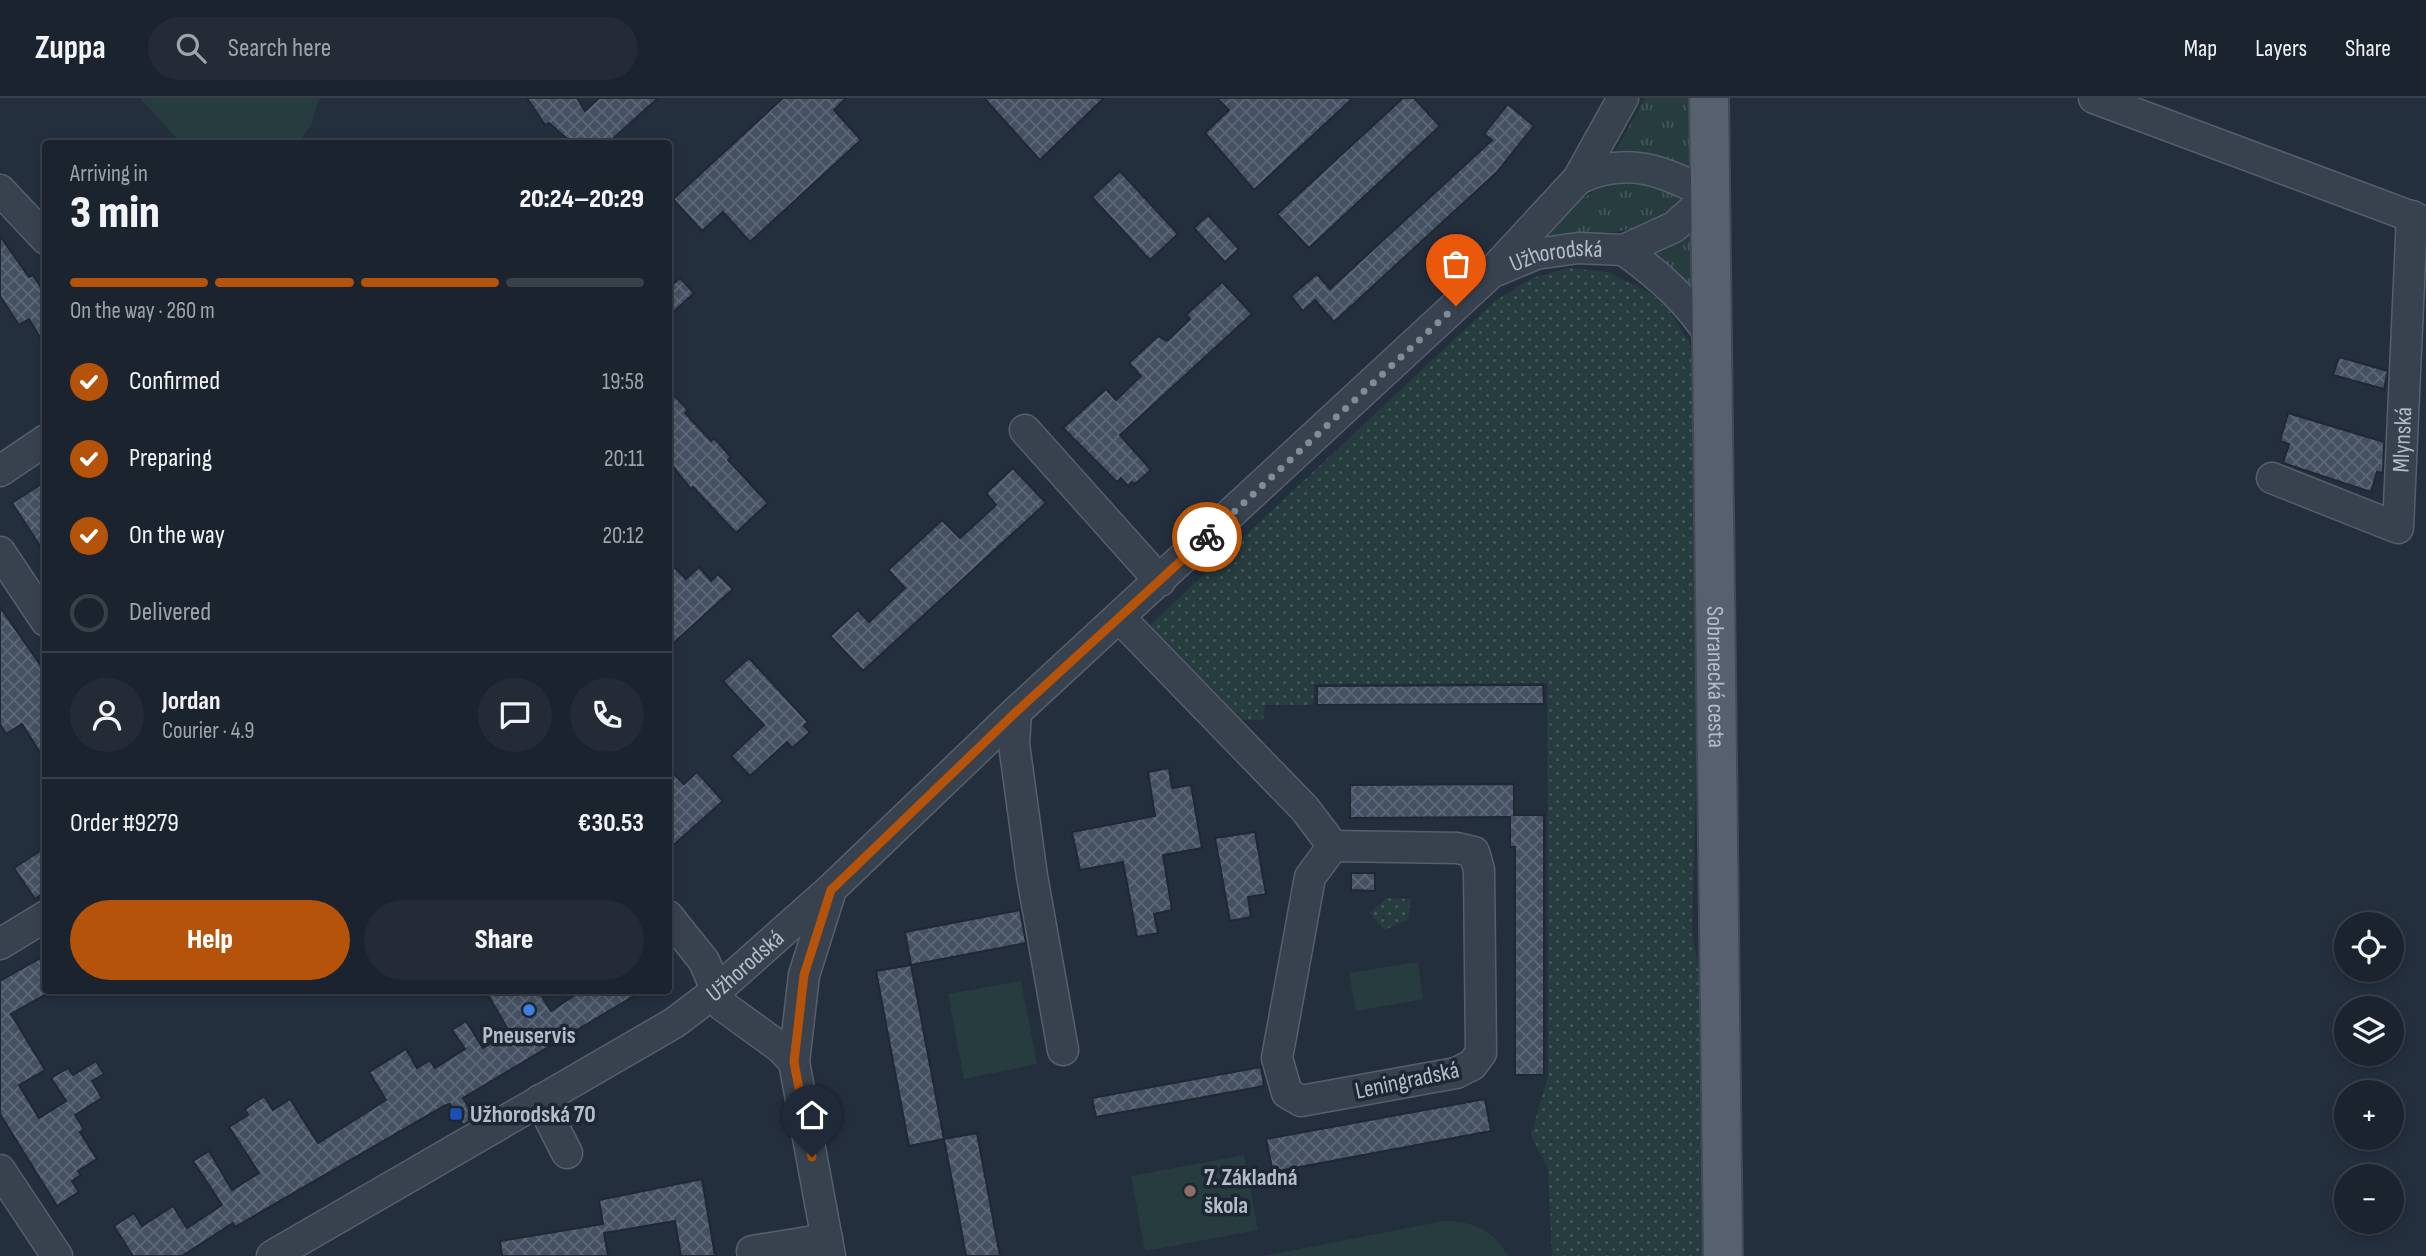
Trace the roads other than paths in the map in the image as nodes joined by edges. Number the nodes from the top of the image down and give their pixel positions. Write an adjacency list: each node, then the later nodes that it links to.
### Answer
1 (1623, 98): 4 (street, Užhorodská)
2 (1709, 98): 6 (main road, Sobranecká cesta)
3 (2094, 98): 7 (street, Mlynská)
4 (1578, 179): 6 (street, Užhorodská); 10 (street, Užhorodská)
5 (0, 190): 8 (street)
6 (1710, 195): 9 (street, Užhorodská); 11 (main road, Sobranecká cesta)
7 (2419, 219): 15 (street, Mlynská)
8 (42, 235)
9 (1624, 250): 10 (street, Užhorodská); 11 (street, Užhorodská)
10 (1491, 273): 17 (street, Užhorodská)
11 (1712, 338): 36 (main road, Sobranecká cesta)
12 (1025, 430): 17 (street)
13 (42, 443): 14 (street)
14 (0, 471)
15 (2272, 478)
16 (0, 552): 18 (street)
17 (1160, 581): 19 (street, Užhorodská)
18 (42, 615)
19 (1120, 618): 20 (street, Užhorodská); 21 (street)
20 (1016, 712): 22 (street, Užhorodská); 27 (street)
21 (1333, 846): 21 (street, Leningradská)
22 (831, 890): 26 (street, Užhorodská); 28 (street)
23 (42, 918): 25 (street)
24 (672, 921): 26 (street)
25 (0, 943)
26 (715, 992): 28 (street); 29 (street, Užhorodská)
27 (1063, 1050)
28 (794, 1062): 32 (street)
29 (540, 1100): 30 (street); 35 (street, Užhorodská)
30 (568, 1153)
31 (0, 1170): 34 (street)
32 (829, 1248): 33 (street)
33 (752, 1251)
34 (57, 1256)
35 (272, 1256)
36 (1723, 1256)

